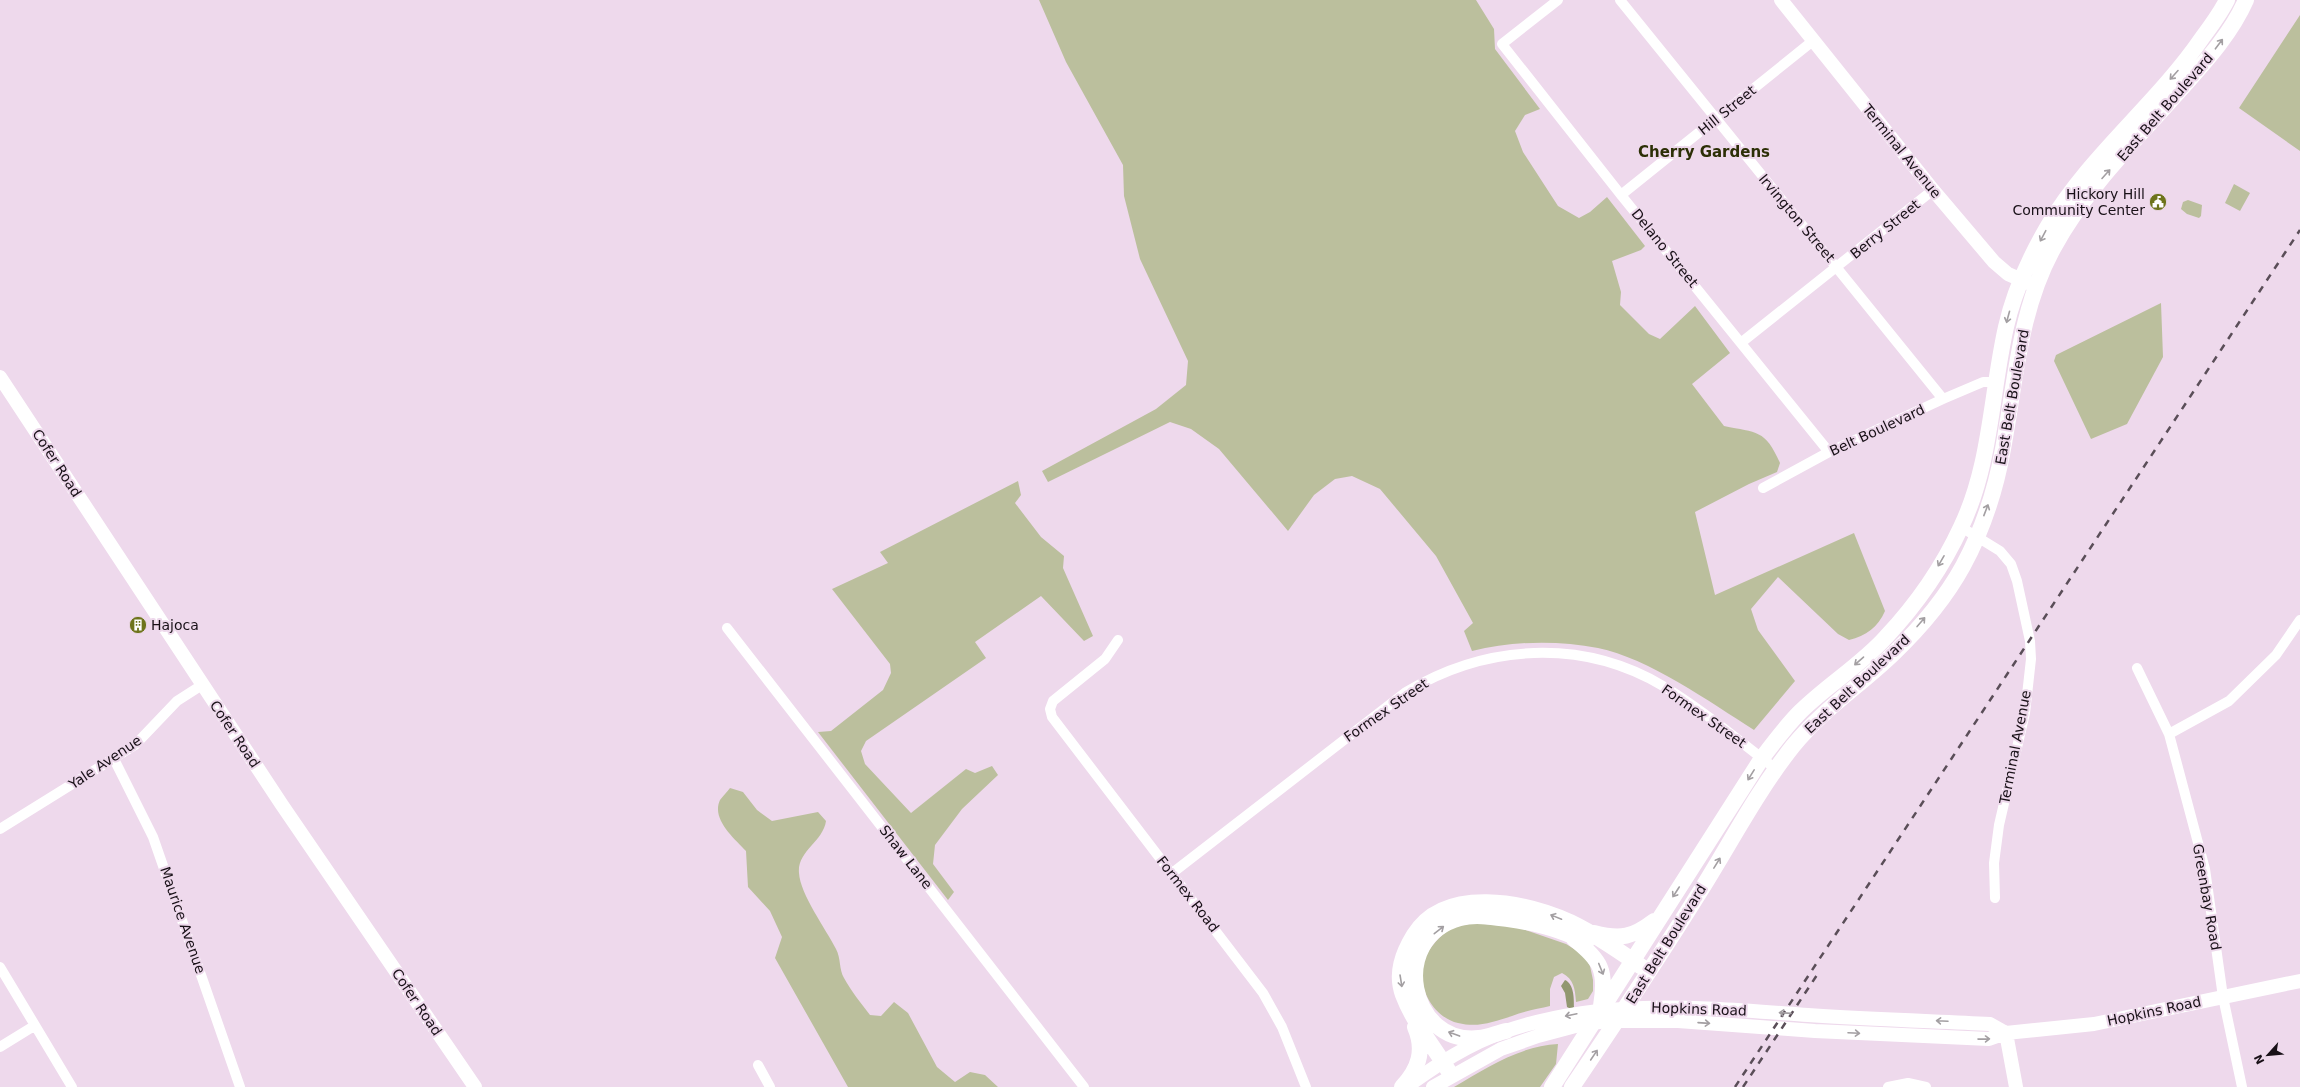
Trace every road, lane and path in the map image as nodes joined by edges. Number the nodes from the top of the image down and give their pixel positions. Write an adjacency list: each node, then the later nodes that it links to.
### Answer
1 (1558, 0): 12 (street, Delano Street)
2 (1620, 0): 8 (street, Irvington Street)
3 (1781, 0): 7 (main road, Terminal Avenue)
4 (2246, 0): 6 (main road, East Belt Boulevard)
5 (2225, 5): 6 (street); 10 (main road, East Belt Boulevard, one-way to 10)
6 (2238, 20): 9 (main road, East Belt Boulevard, one-way to 6)
7 (1814, 40): 8 (street, Hill Street); 11 (main road, Terminal Avenue)
8 (1715, 119): 12 (street, Hill Street); 13 (street, Irvington Street)
9 (2143, 133): 10 (main road); 15 (main road, East Belt Boulevard, one-way to 9)
10 (2115, 140): 14 (main road, East Belt Boulevard, one-way to 14)
11 (1933, 190): 13 (street, Berry Street); 14 (main road, Terminal Avenue)
12 (1621, 195): 16 (street, Delano Street)
13 (1837, 267): 16 (street, Berry Street); 19 (street, Irvington Street)
14 (2021, 280): 15 (main road, Terminal Avenue); 18 (main road, East Belt Boulevard, one-way to 18)
15 (2036, 286): 23 (main road, East Belt Boulevard, one-way to 15)
16 (1742, 342): 20 (street, Delano Street)
17 (0, 377): 28 (main road, Cofer Road)
18 (1996, 382): 19 (street, Belt Boulevard); 22 (main road, East Belt Boulevard)
19 (1943, 399): 20 (street, Belt Boulevard)
20 (1829, 452): 21 (street, Belt Boulevard)
21 (1763, 488)
22 (1961, 528): 23 (street, Terminal Avenue); 31 (main road, East Belt Boulevard, one-way to 31)
23 (1976, 536): 32 (main road, East Belt Boulevard, one-way to 23); 36 (street, Terminal Avenue)
24 (2300, 620): 29 (street)
25 (727, 628): 57 (street, Shaw Lane)
26 (1118, 640): 35 (street, Formex Road)
27 (2137, 668): 29 (street, Greenbay Road)
28 (202, 685): 30 (street, Yale Avenue); 55 (main road, Cofer Road)
29 (2168, 734): 43 (street, Greenbay Road)
30 (114, 758): 33 (street, Yale Avenue); 54 (street, Maurice Avenue)
31 (1762, 758): 32 (street, Formex Street); 35 (street, Formex Street); 37 (main road, East Belt Boulevard, one-way to 37)
32 (1776, 768): 41 (main road, East Belt Boulevard, one-way to 32)
33 (4, 827): 34 (street)
34 (0, 837)
35 (1172, 874): 58 (street, Formex Road)
36 (1995, 898)
37 (1660, 917): 38 (main road); 39 (main road, East Belt Boulevard)
38 (1572, 930): 39 (main road); 44 (main road, one-way to 44); 45 (main road, one-way to 45); 47 (main road, one-way to 38)
39 (1631, 964): 41 (main road); 45 (main road, East Belt Boulevard)
40 (0, 967): 46 (street)
41 (1650, 972): 63 (main road, East Belt Boulevard, one-way to 41)
42 (2300, 981): 43 (main road, Hopkins Road)
43 (2223, 997): 48 (main road, Hopkins Road); 67 (street, Greenbay Road)
44 (1408, 1004): 50 (main road); 59 (main road)
45 (1600, 1013): 62 (main road, East Belt Boulevard)
46 (34, 1026): 49 (street); 53 (street)
47 (1506, 1031): 48 (main road, Hopkins Road, one-way to 47); 50 (main road, Hopkins Road)
48 (2006, 1033): 52 (main road, Hopkins Road, one-way to 48); 66 (main road)
49 (0, 1047)
50 (1443, 1062): 52 (main road); 60 (main road, Hopkins Road)
51 (758, 1065): 56 (street)
52 (1451, 1076): 61 (main road, Hopkins Road)
53 (72, 1087)
54 (240, 1087)
55 (475, 1087)
56 (770, 1087)
57 (1084, 1087)
58 (1306, 1087)
59 (1402, 1087)
60 (1406, 1087)
61 (1432, 1087)
62 (1552, 1087)
63 (1572, 1087)
64 (1888, 1087): 65 (street)
65 (1926, 1087)
66 (2016, 1087)
67 (2242, 1087)

